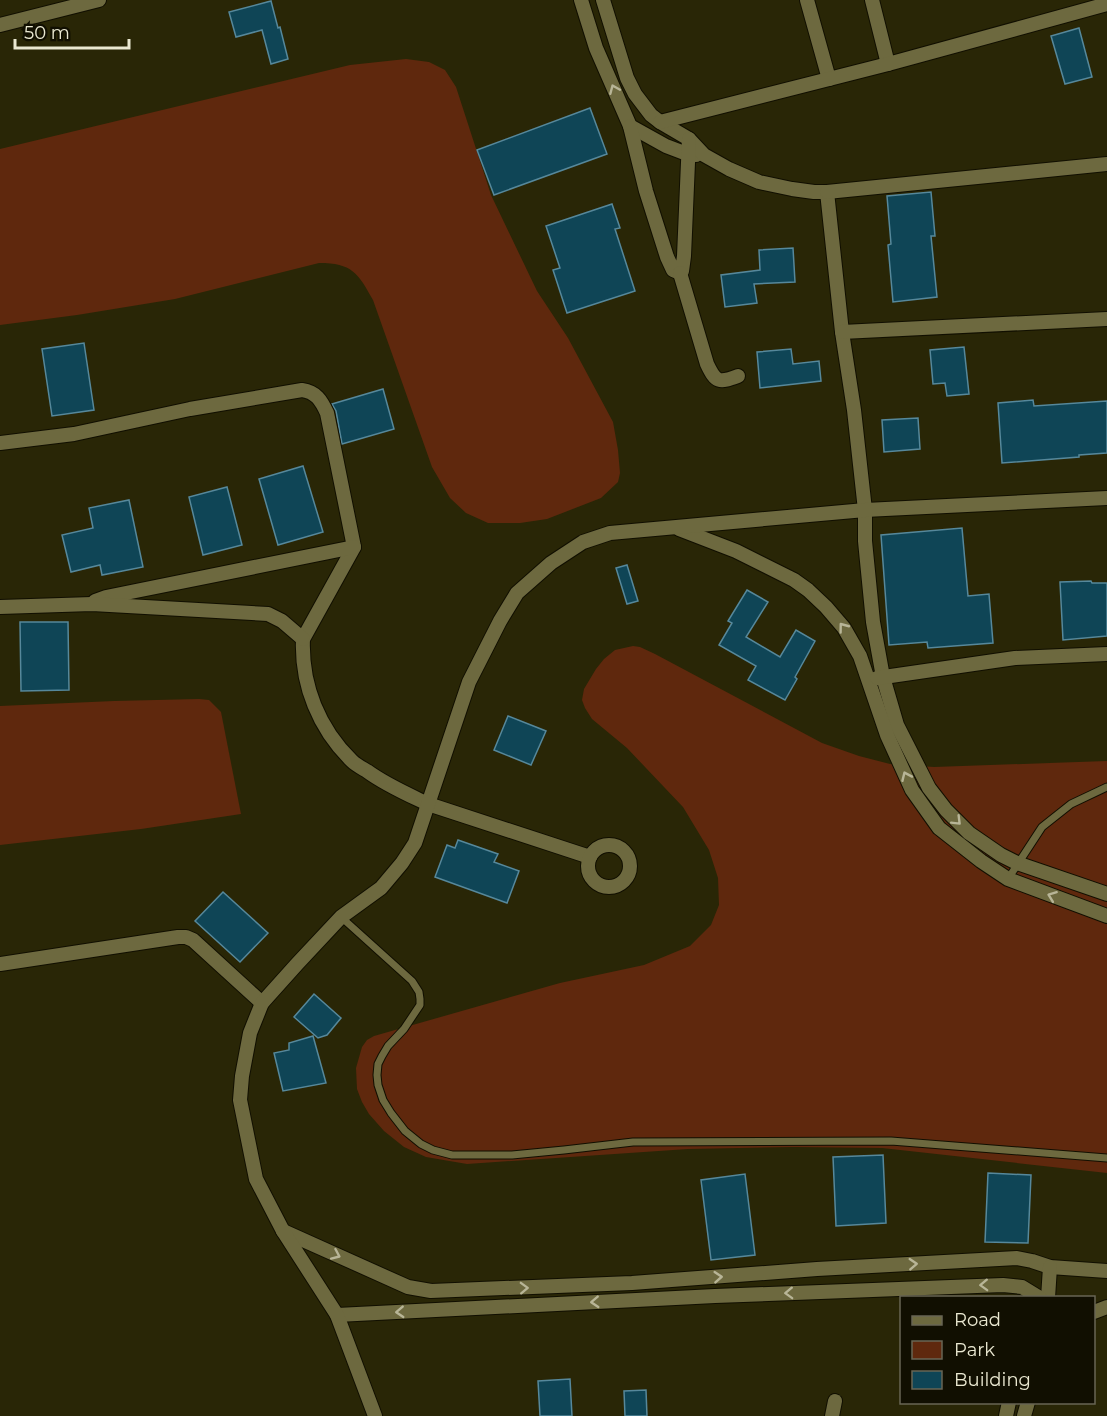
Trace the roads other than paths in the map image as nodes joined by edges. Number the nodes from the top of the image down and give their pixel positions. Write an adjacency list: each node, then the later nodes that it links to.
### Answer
1 (99, 0): 7 (street)
2 (581, 0): 11 (street, one-way to 2)
3 (603, 0): 10 (street)
4 (807, 0): 9 (street)
5 (872, 0): 8 (street)
6 (1107, 4): 8 (street)
7 (0, 25)
8 (888, 64): 9 (street)
9 (829, 79): 10 (street)
10 (660, 122): 12 (street)
11 (630, 126): 13 (street); 17 (street)
12 (689, 139): 13 (street); 14 (street)
13 (687, 154): 14 (street); 17 (street)
14 (704, 155): 16 (street)
15 (1107, 164): 16 (street)
16 (827, 192): 19 (street)
17 (680, 273): 20 (street)
18 (1107, 319): 19 (street)
19 (842, 332): 23 (street)
20 (738, 376)
21 (0, 443): 25 (street)
22 (1107, 498): 23 (street)
23 (865, 510): 24 (street); 30 (street)
24 (674, 527): 31 (street, one-way to 24); 33 (street)
25 (354, 547): 26 (street); 28 (street)
26 (92, 604): 27 (street); 28 (street)
27 (0, 607)
28 (303, 639): 33 (street)
29 (1107, 654): 30 (street)
30 (884, 677): 31 (street); 35 (street, one-way to 35)
31 (869, 679): 36 (street, one-way to 31)
32 (1107, 787): 35 (lane)
33 (428, 804): 34 (street); 39 (street)
34 (590, 857)
35 (1017, 863): 36 (lane); 37 (street)
36 (1008, 879): 38 (street, one-way to 36)
37 (1107, 894)
38 (1107, 916)
39 (341, 917): 41 (street); 42 (lane)
40 (0, 964): 41 (street)
41 (262, 1003): 43 (street)
42 (1107, 1158)
43 (283, 1231): 44 (street, one-way to 44); 48 (street)
44 (1050, 1267): 45 (street); 47 (street)
45 (1107, 1271)
46 (1037, 1296): 48 (street, one-way to 48)
47 (1048, 1296)
48 (337, 1315): 50 (street)
49 (835, 1401): 51 (street)
50 (375, 1416)
51 (832, 1416)

